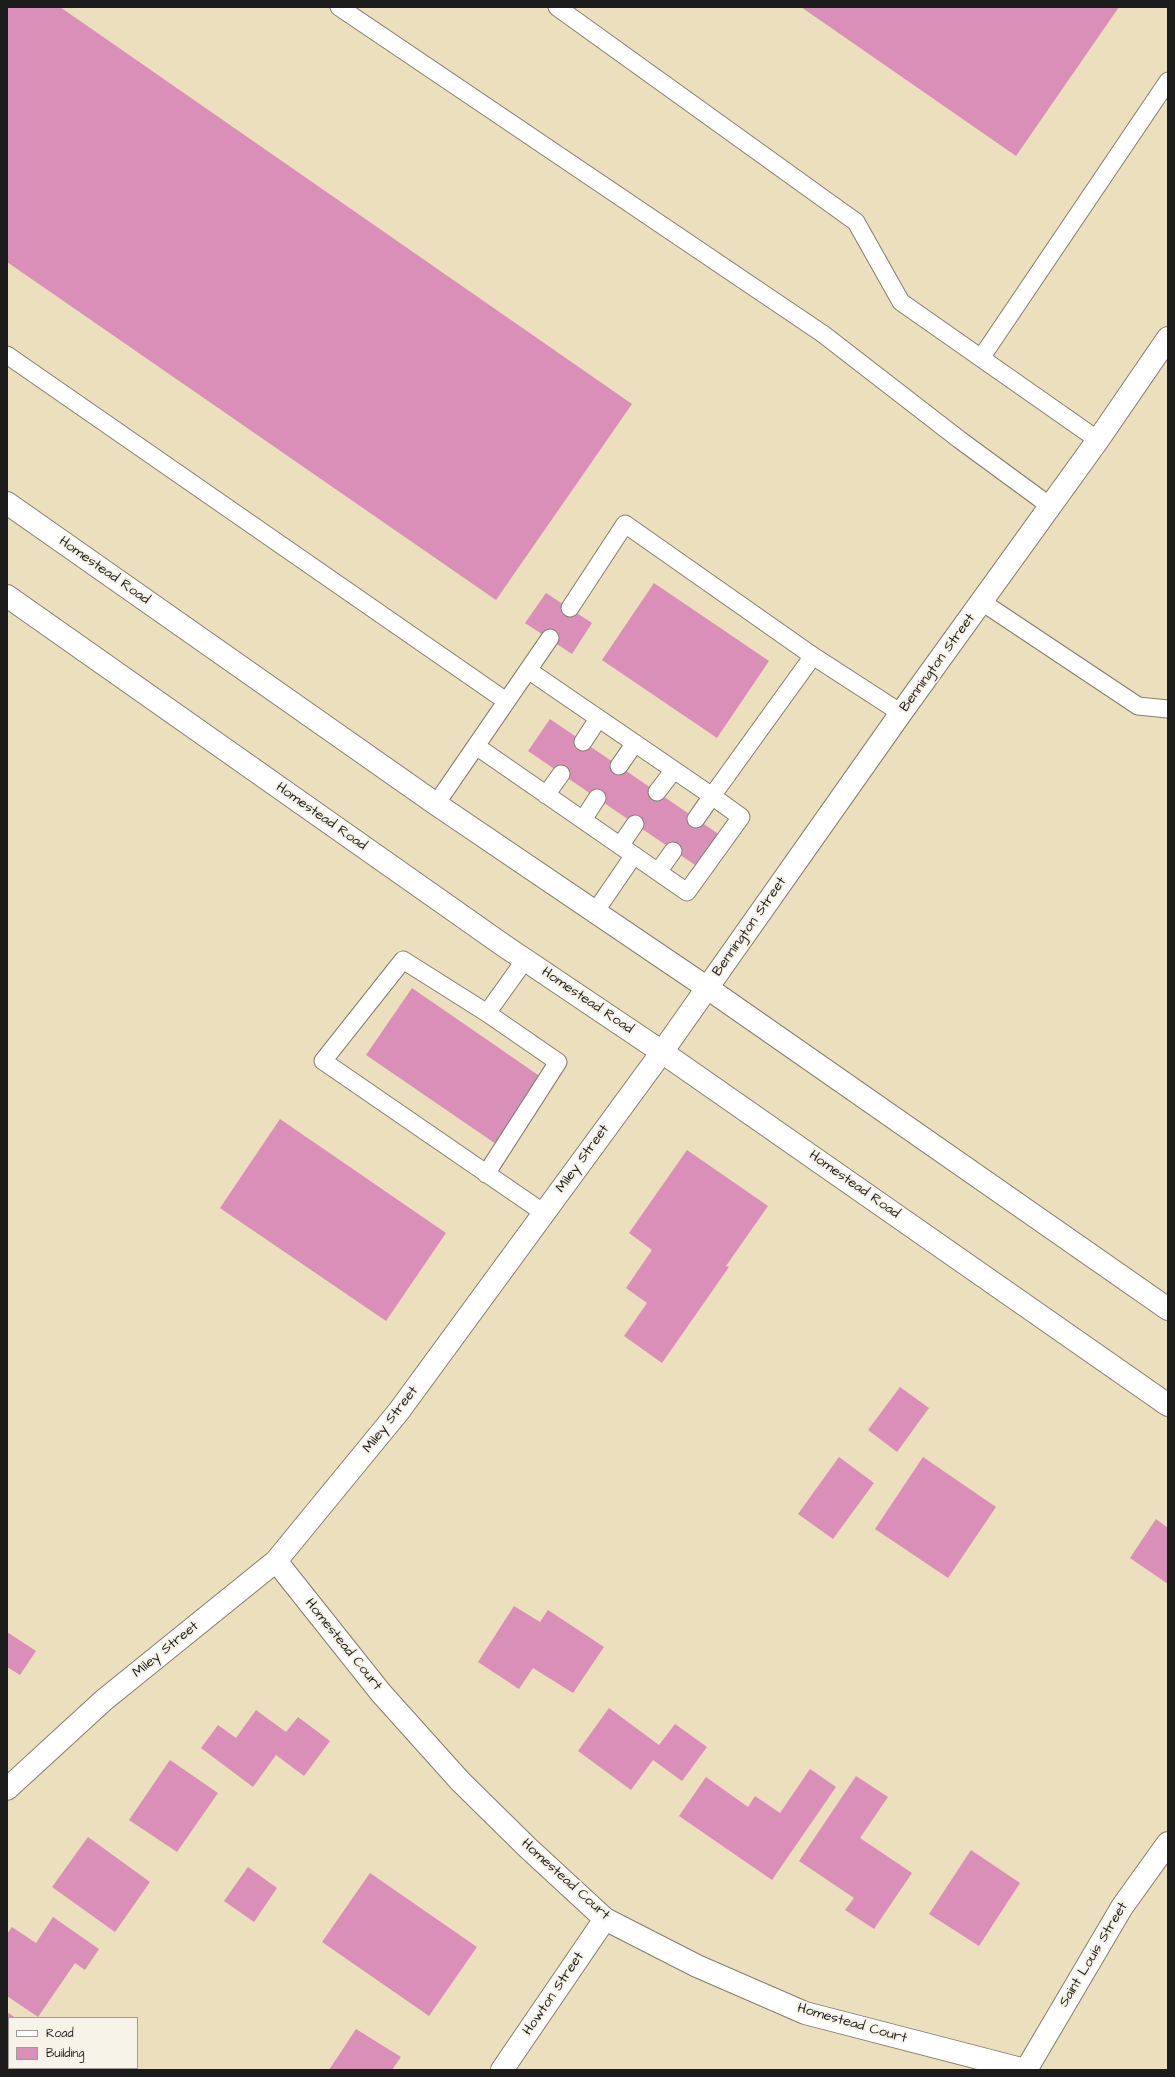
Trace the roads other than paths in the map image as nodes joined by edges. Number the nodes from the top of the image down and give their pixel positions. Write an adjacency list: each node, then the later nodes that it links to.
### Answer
1 (339, 7): 9 (lane)
2 (558, 7): 6 (lane)
3 (1168, 81): 6 (lane)
4 (1168, 338): 7 (street, Bennington Street)
5 (7, 355): 16 (lane)
6 (981, 358): 7 (lane)
7 (1098, 440): 9 (street, Bennington Street)
8 (7, 503): 30 (street, Homestead Road)
9 (1050, 506): 11 (street, Bennington Street)
10 (7, 596): 38 (street, Homestead Road)
11 (982, 602): 17 (lane); 18 (street, Bennington Street)
12 (570, 608): 14 (lane)
13 (550, 638): 15 (lane)
14 (814, 656): 18 (lane); 28 (lane)
15 (528, 670): 16 (lane); 19 (lane)
16 (506, 701): 22 (lane)
17 (1168, 709)
18 (901, 713): 39 (street, Bennington Street)
19 (598, 719): 20 (lane); 21 (lane)
20 (583, 742)
21 (635, 744): 23 (lane); 24 (lane)
22 (476, 746): 27 (lane); 30 (lane)
23 (619, 766)
24 (674, 770): 26 (lane); 28 (lane)
25 (560, 774): 27 (lane)
26 (657, 792)
27 (546, 795): 32 (lane)
28 (712, 796): 31 (lane); 36 (lane)
29 (597, 798): 32 (lane)
30 (436, 804): 37 (street, Homestead Road)
31 (696, 819)
32 (583, 820): 34 (lane)
33 (635, 824): 34 (lane)
34 (627, 851): 36 (lane); 37 (lane)
35 (673, 851): 36 (lane)
36 (658, 872)
37 (595, 912): 39 (street, Homestead Road)
38 (525, 960): 40 (lane); 41 (street, Homestead Road)
39 (706, 987): 41 (street, Miley Street); 44 (street, Homestead Road)
40 (487, 1013): 42 (lane); 42 (lane)
41 (662, 1052): 43 (street, Miley Street); 45 (street, Homestead Road)
42 (486, 1174): 43 (lane)
43 (544, 1213): 46 (street, Miley Street)
44 (1168, 1309)
45 (1168, 1405)
46 (276, 1561): 47 (street, Miley Street); 49 (street, Homestead Court)
47 (7, 1789)
48 (1168, 1843): 51 (street, Saint Louis Street)
49 (605, 1919): 50 (street, Howton Street); 51 (street, Homestead Court)
50 (502, 2070)
51 (1025, 2070)

